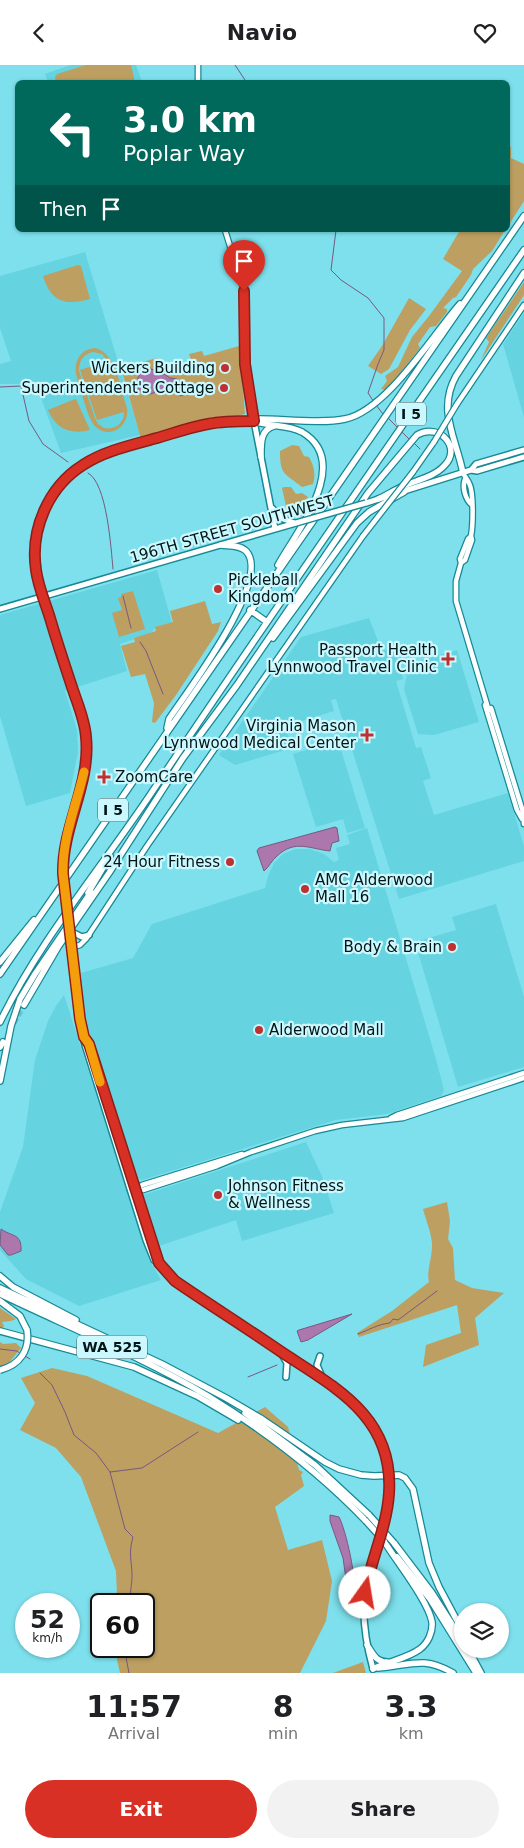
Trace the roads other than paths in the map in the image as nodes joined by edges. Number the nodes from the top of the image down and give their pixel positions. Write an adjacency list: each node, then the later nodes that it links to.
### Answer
1 (198, 65): 2 (main road)
2 (198, 80)
3 (524, 216): 8 (highway, I 5)
4 (524, 222): 8 (highway)
5 (226, 232): 10 (main road)
6 (524, 250): 27 (highway, I 5)
7 (524, 273): 16 (highway)
8 (482, 278): 10 (highway); 23 (highway, I 5)
9 (524, 305): 37 (main road, bridge)
10 (254, 421): 11 (highway); 13 (main road); 24 (main road)
11 (276, 425): 13 (highway); 23 (highway)
12 (524, 450): 15 (main road, 196TH STREET SOUTHWEST)
13 (261, 457): 19 (main road)
14 (524, 457): 15 (main road, 196TH STREET SOUTHWEST)
15 (471, 470): 16 (main road, 196TH STREET SOUTHWEST)
16 (463, 473): 17 (main road, 196TH STREET SOUTHWEST); 29 (main road)
17 (404, 492): 18 (main road, 196TH STREET SOUTHWEST); 28 (highway)
18 (378, 499): 20 (main road, 196TH STREET SOUTHWEST, bridge); 28 (highway)
19 (270, 502): 20 (main road); 21 (main road)
20 (296, 523): 21 (main road, 196TH STREET SOUTHWEST)
21 (275, 529): 22 (main road, 196TH STREET SOUTHWEST)
22 (221, 545): 24 (main road, 196TH STREET SOUTHWEST); 30 (highway)
23 (261, 595): 26 (highway, I 5)
24 (43, 597): 25 (main road, 196TH STREET SOUTHWEST); 36 (main road, bridge)
25 (0, 609)
26 (250, 610): 27 (highway); 30 (highway, I 5)
27 (267, 622): 32 (highway, I 5)
28 (236, 685): 33 (highway)
29 (484, 693): 31 (main road); 31 (main road)
30 (165, 734): 34 (highway, I 5)
31 (523, 822)
32 (117, 842): 35 (highway); 42 (highway, I 5)
33 (122, 851): 35 (highway); 41 (highway)
34 (61, 887): 39 (highway); 40 (highway, I 5)
35 (81, 906): 44 (highway)
36 (72, 935): 37 (main road); 38 (main road)
37 (89, 935): 38 (main road)
38 (71, 948): 50 (main road)
39 (0, 961)
40 (0, 974)
41 (24, 1005)
42 (0, 1022)
43 (524, 1075): 45 (main road); 45 (main road)
44 (0, 1081)
45 (390, 1119): 46 (main road)
46 (251, 1152): 47 (main road); 49 (main road)
47 (216, 1161): 48 (main road); 49 (main road)
48 (192, 1169): 49 (main road); 50 (main road)
49 (205, 1170): 50 (main road)
50 (133, 1190): 57 (main road)
51 (0, 1276): 56 (highway)
52 (0, 1288): 56 (highway, WA 525)
53 (0, 1295): 62 (highway, WA 525)
54 (0, 1301): 59 (highway, bridge)
55 (0, 1331): 62 (highway)
56 (134, 1351): 62 (highway, WA 525)
57 (280, 1351): 60 (main road); 61 (main road)
58 (320, 1356): 61 (main road)
59 (0, 1370)
60 (286, 1377)
61 (322, 1377): 63 (main road)
62 (222, 1403): 63 (highway); 64 (highway, WA 525, bridge); 66 (highway, WA 525, bridge)
63 (388, 1475): 65 (highway); 67 (main road)
64 (393, 1554): 70 (highway); 74 (highway)
65 (454, 1615)
66 (454, 1627)
67 (367, 1645): 70 (highway); 71 (main road)
68 (474, 1658): 75 (highway)
69 (476, 1658): 75 (highway)
70 (389, 1664): 71 (highway); 72 (highway); 73 (highway)
71 (374, 1671)
72 (383, 1673)
73 (453, 1673)
74 (476, 1673)
75 (483, 1673)

